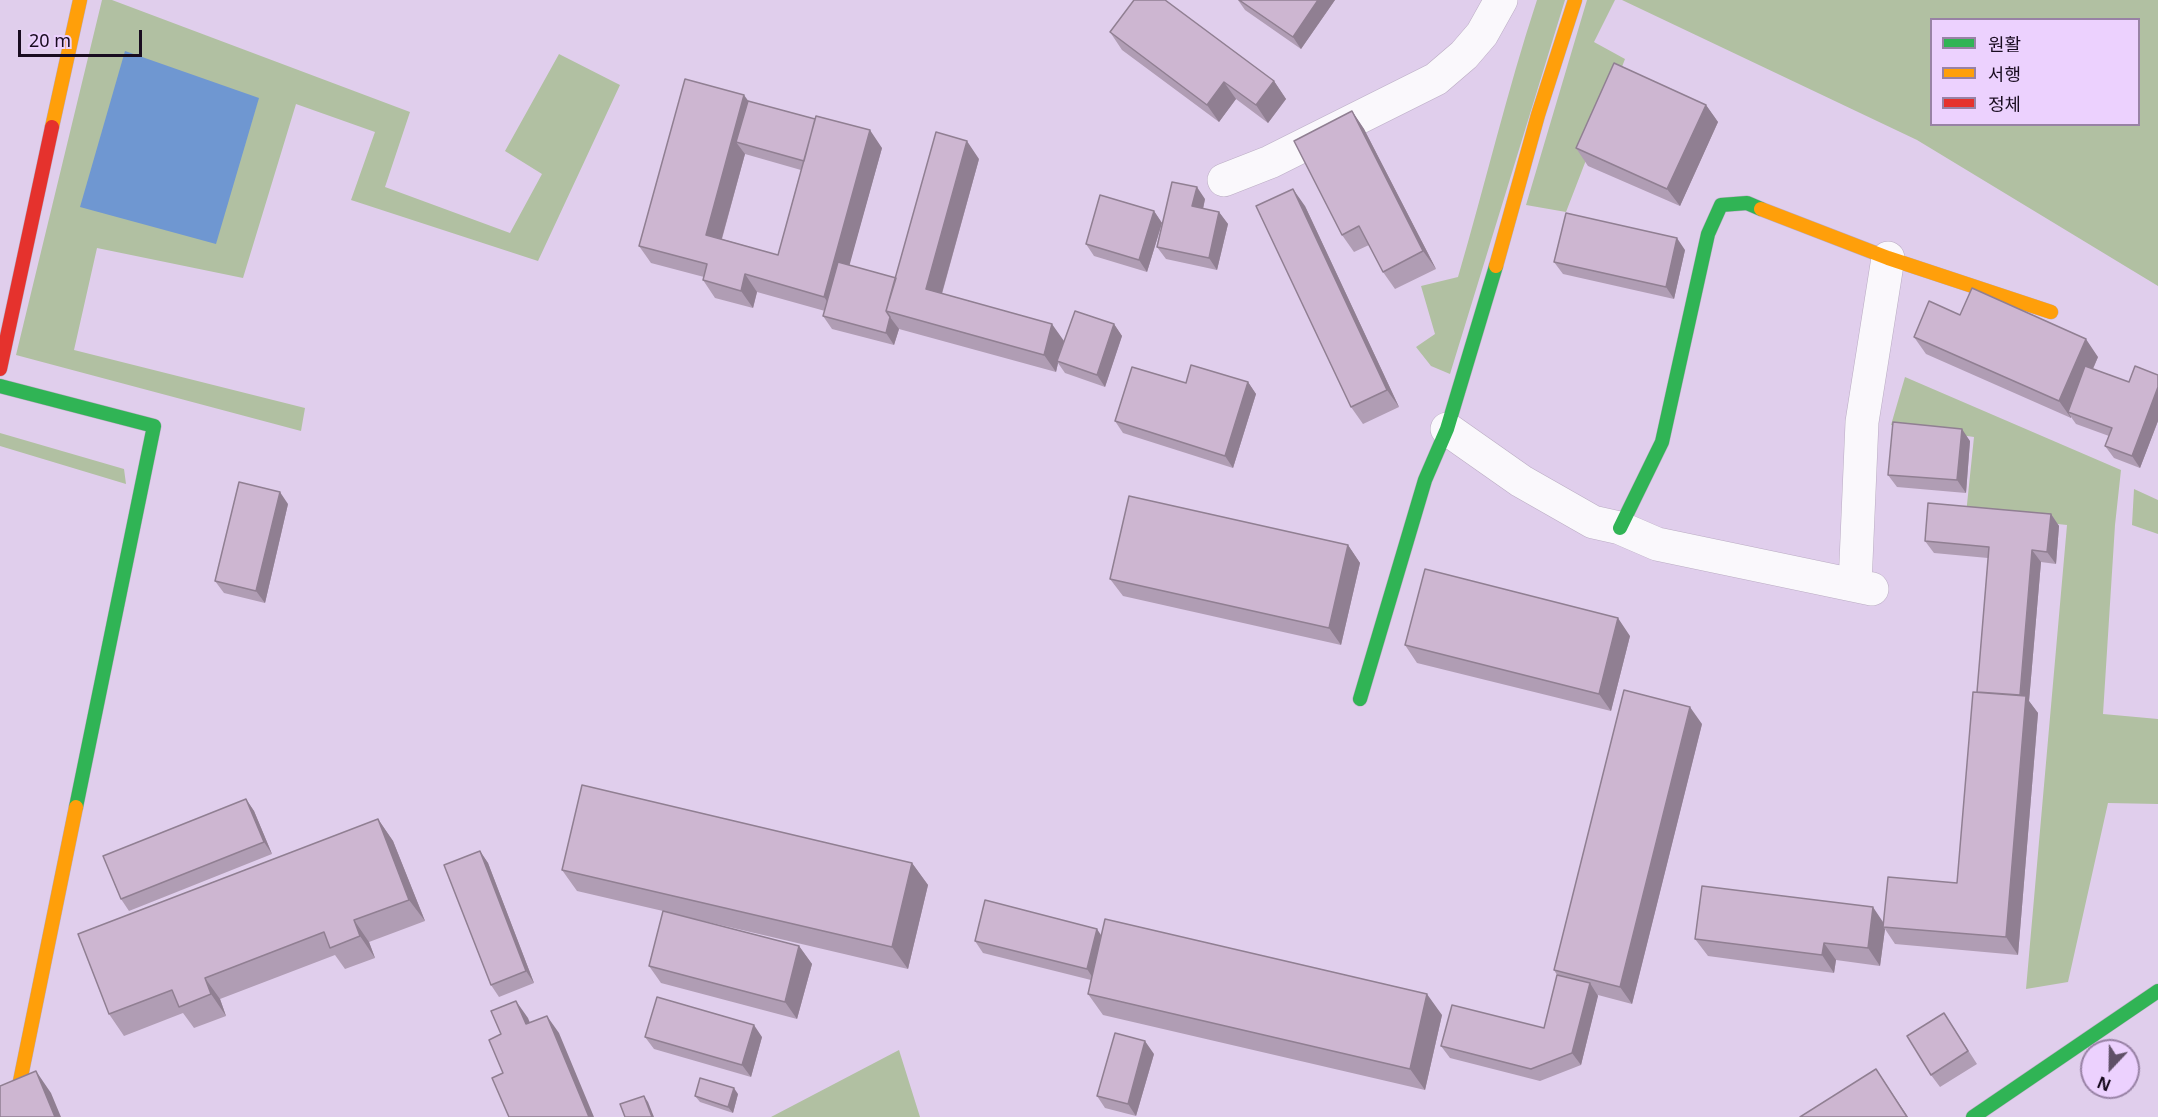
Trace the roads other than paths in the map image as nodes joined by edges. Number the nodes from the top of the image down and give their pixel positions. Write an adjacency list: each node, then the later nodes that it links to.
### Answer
1 (80, 0): 7 (street)
2 (1501, 0): 4 (street)
3 (1575, 0): 9 (street)
4 (1224, 180)
5 (1888, 258): 6 (street); 10 (street); 10 (street)
6 (2052, 312)
7 (0, 369)
8 (0, 386): 13 (street)
9 (1447, 429): 10 (street); 11 (street)
10 (1620, 528)
11 (1360, 699)
12 (2158, 991): 14 (street)
13 (17, 1096)
14 (1973, 1117)

